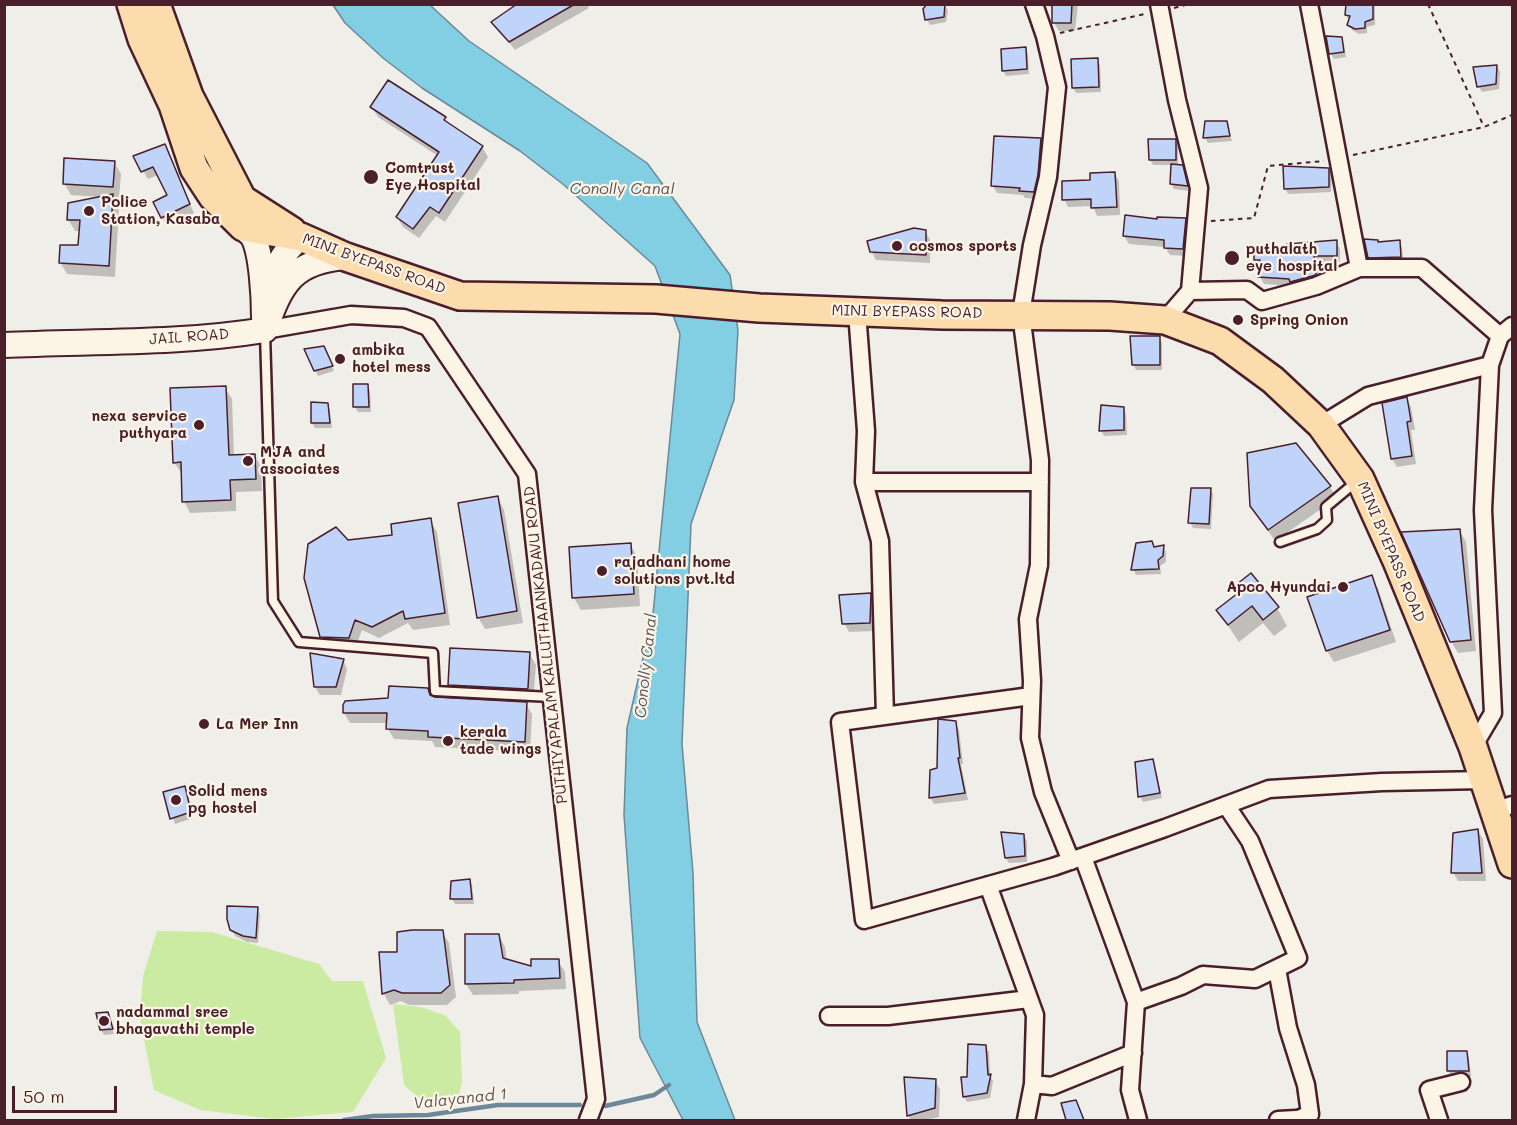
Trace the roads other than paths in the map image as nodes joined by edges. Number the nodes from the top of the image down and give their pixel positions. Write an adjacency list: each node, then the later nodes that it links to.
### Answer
1 (131, 4): 6 (main road)
2 (156, 4): 7 (main road)
3 (1034, 4): 12 (street)
4 (1309, 4): 9 (street)
5 (1160, 8): 10 (street)
6 (243, 227): 7 (main road, MINI BYEPASS ROAD); 14 (street)
7 (301, 237): 8 (main road, MINI BYEPASS ROAD); 14 (street)
8 (346, 257): 11 (main road, MINI BYEPASS ROAD); 14 (street)
9 (1359, 268): 10 (street); 15 (street)
10 (1190, 291): 13 (street)
11 (857, 312): 12 (main road, MINI BYEPASS ROAD); 20 (street)
12 (1021, 314): 13 (main road, MINI BYEPASS ROAD); 21 (street)
13 (1165, 320): 18 (main road, MINI BYEPASS ROAD)
14 (265, 330): 16 (street, JAIL ROAD); 24 (street, PUTHIYAPALAM KALLUTHAANKADAVU ROAD); 24 (lane)
15 (1506, 331): 17 (street)
16 (4, 345)
17 (1490, 365): 18 (street); 26 (street)
18 (1321, 425): 19 (main road, MINI BYEPASS ROAD)
19 (1360, 478): 22 (lane); 26 (main road, MINI BYEPASS ROAD)
20 (864, 482): 21 (street); 25 (street)
21 (1040, 482): 23 (street)
22 (1280, 542)
23 (1031, 696): 25 (street); 30 (street)
24 (551, 697): 40 (street, PUTHIYAPALAM KALLUTHAANKADAVU ROAD)
25 (885, 716): 32 (street)
26 (1473, 747): 27 (main road, MINI BYEPASS ROAD)
27 (1484, 780): 28 (street); 29 (main road, MINI BYEPASS ROAD)
28 (1226, 806): 30 (street); 33 (street)
29 (1503, 808): 31 (main road, MINI BYEPASS ROAD)
30 (1077, 859): 32 (street); 35 (street)
31 (1512, 864)
32 (988, 885): 34 (street)
33 (1277, 969): 35 (street); 44 (street)
34 (1029, 999): 36 (street); 39 (street)
35 (1136, 1002): 37 (street)
36 (829, 1016)
37 (1133, 1053): 39 (street); 42 (street)
38 (1461, 1082): 45 (street)
39 (1033, 1084): 41 (street)
40 (588, 1120)
41 (1026, 1120)
42 (1138, 1120)
43 (1278, 1120): 44 (street)
44 (1296, 1120)
45 (1439, 1120)

